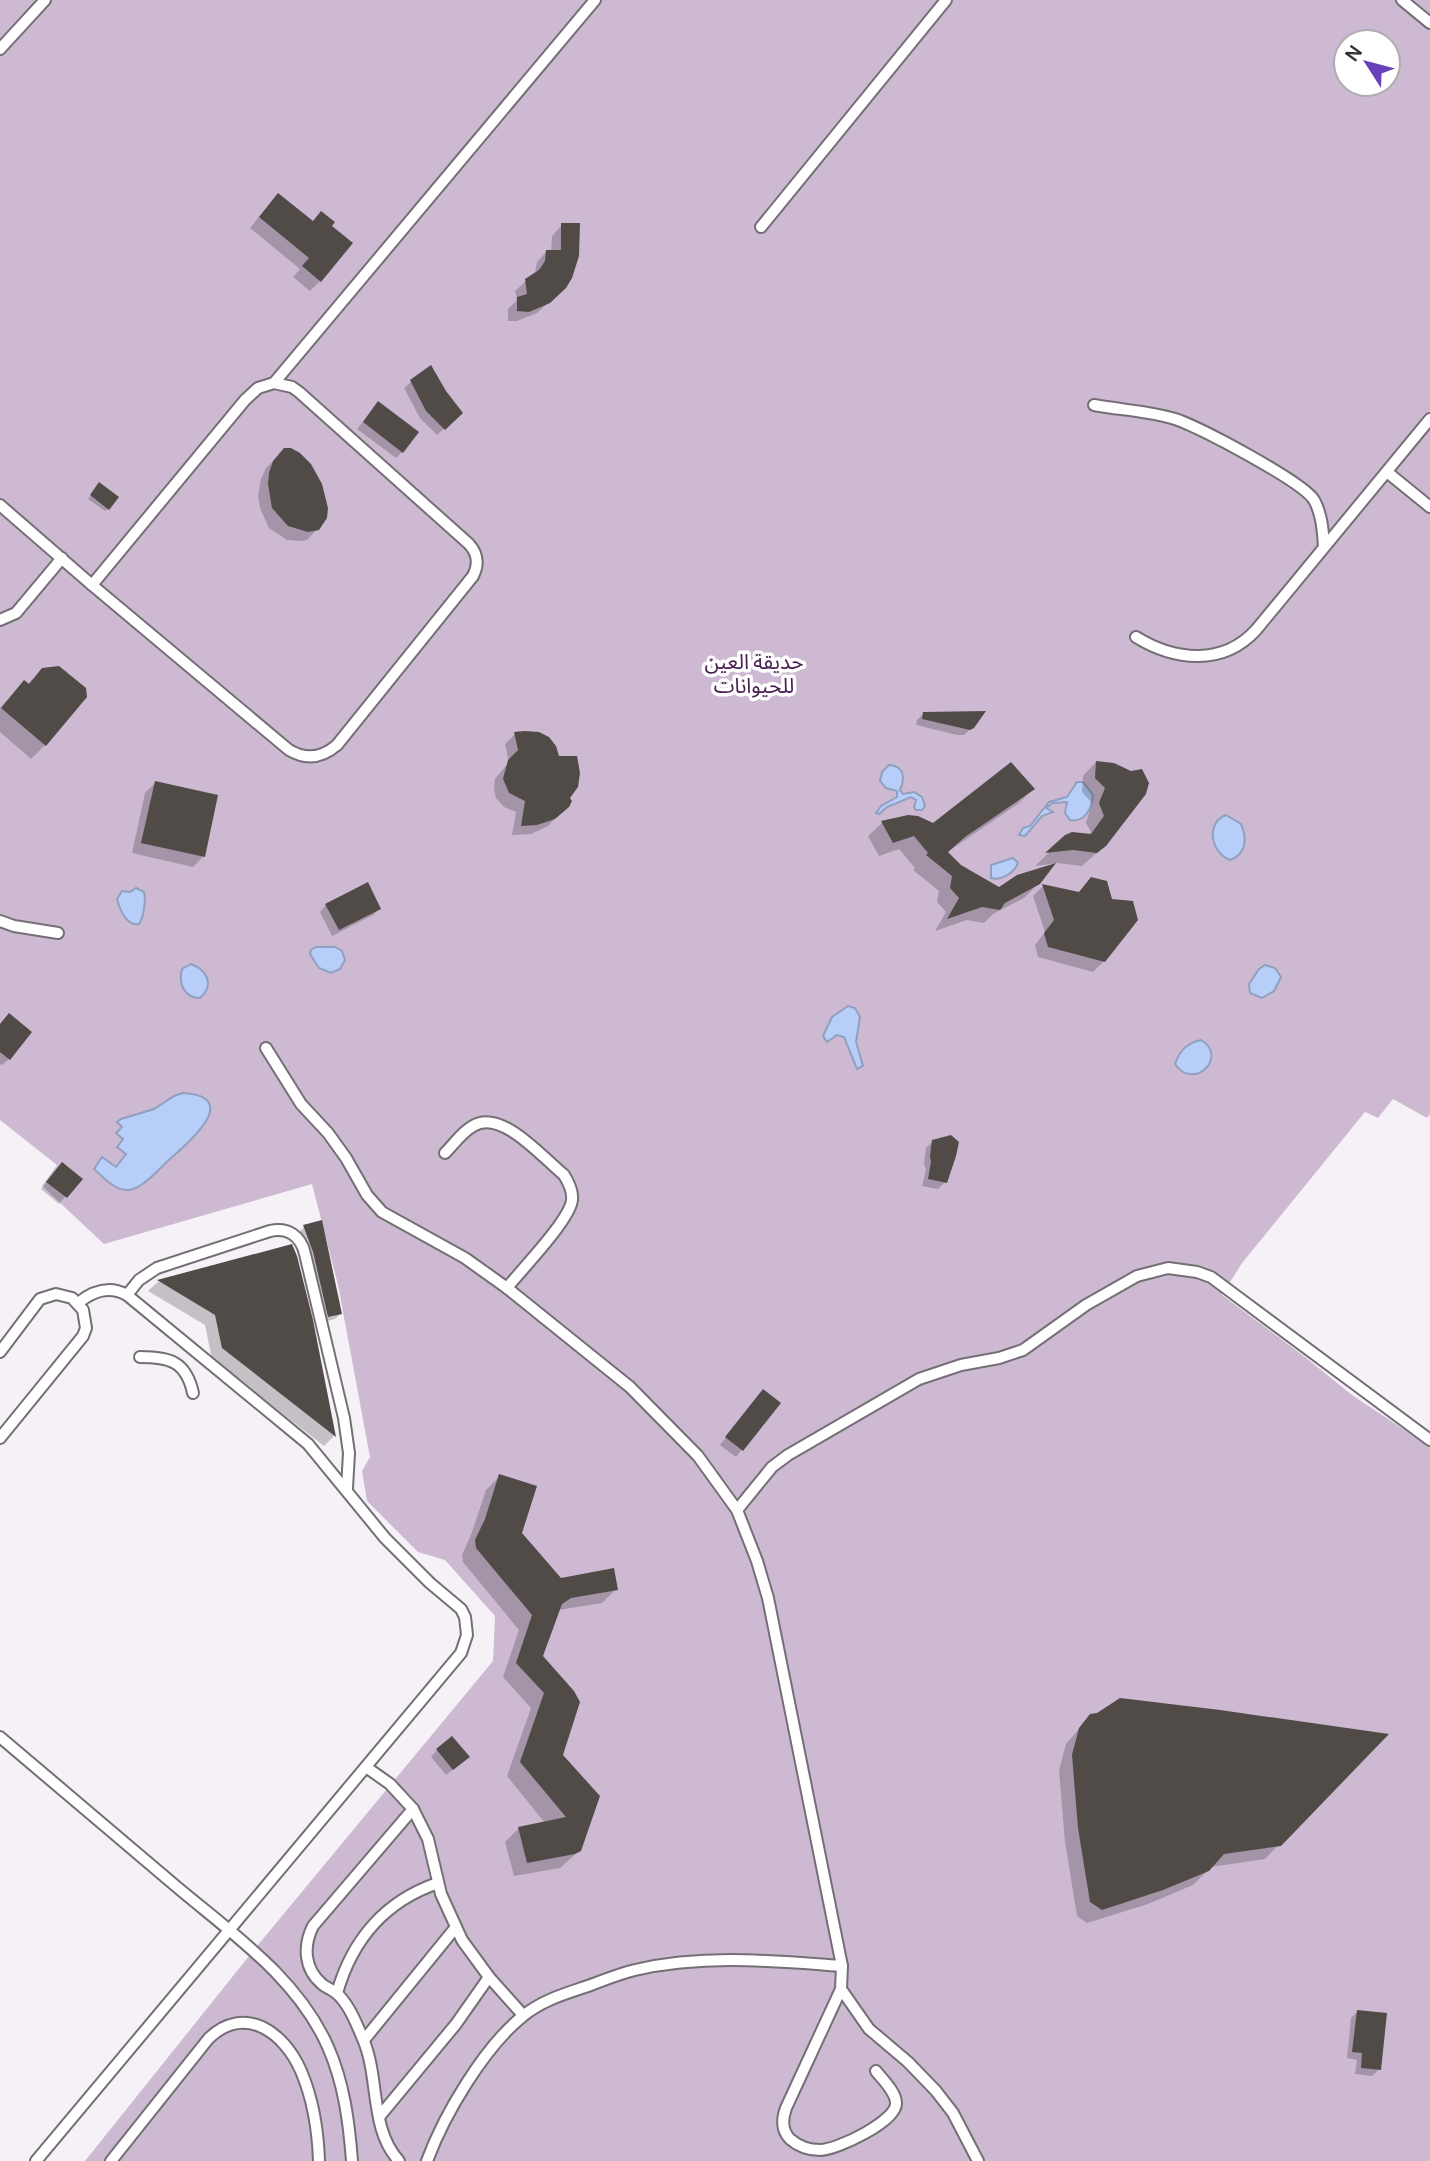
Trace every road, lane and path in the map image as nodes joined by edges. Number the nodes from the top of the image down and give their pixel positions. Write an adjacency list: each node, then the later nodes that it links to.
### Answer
1 (45, 0): 6 (lane)
2 (595, 0): 8 (lane)
3 (946, 0): 7 (lane)
4 (1402, 0): 5 (lane)
5 (1430, 23)
6 (0, 49)
7 (761, 227)
8 (274, 383): 16 (lane); 16 (lane)
9 (1094, 405): 14 (lane)
10 (1430, 419): 11 (lane)
11 (1387, 472): 13 (lane); 14 (lane)
12 (0, 505): 15 (lane)
13 (1430, 507)
14 (1324, 547): 18 (lane)
15 (62, 558): 16 (lane); 17 (lane)
16 (92, 585)
17 (0, 620)
18 (1136, 637)
19 (0, 921): 20 (lane)
20 (58, 933)
21 (266, 1048): 23 (lane)
22 (445, 1153): 23 (lane)
23 (507, 1288): 32 (lane)
24 (127, 1295): 25 (lane); 31 (lane); 31 (lane)
25 (78, 1303): 26 (lane); 29 (lane)
26 (0, 1352)
27 (140, 1357): 28 (lane)
28 (193, 1393)
29 (0, 1438)
30 (1430, 1440): 32 (lane)
31 (347, 1488): 34 (lane)
32 (737, 1510): 39 (lane)
33 (0, 1737): 38 (lane)
34 (366, 1767): 35 (lane); 38 (lane)
35 (413, 1809): 36 (lane); 42 (lane)
36 (438, 1883): 37 (lane); 42 (lane)
37 (456, 1927): 40 (lane); 44 (lane)
38 (229, 1931): 47 (lane); 50 (lane)
39 (842, 1966): 41 (lane); 43 (lane)
40 (489, 1977): 43 (lane); 46 (lane)
41 (841, 1989): 45 (lane); 53 (lane)
42 (337, 1993): 44 (lane)
43 (523, 2015): 52 (lane)
44 (364, 2040): 46 (lane)
45 (876, 2071)
46 (379, 2117): 51 (lane)
47 (36, 2161)
48 (111, 2161): 49 (lane)
49 (319, 2161)
50 (352, 2161)
51 (399, 2161)
52 (428, 2161)
53 (978, 2161)

